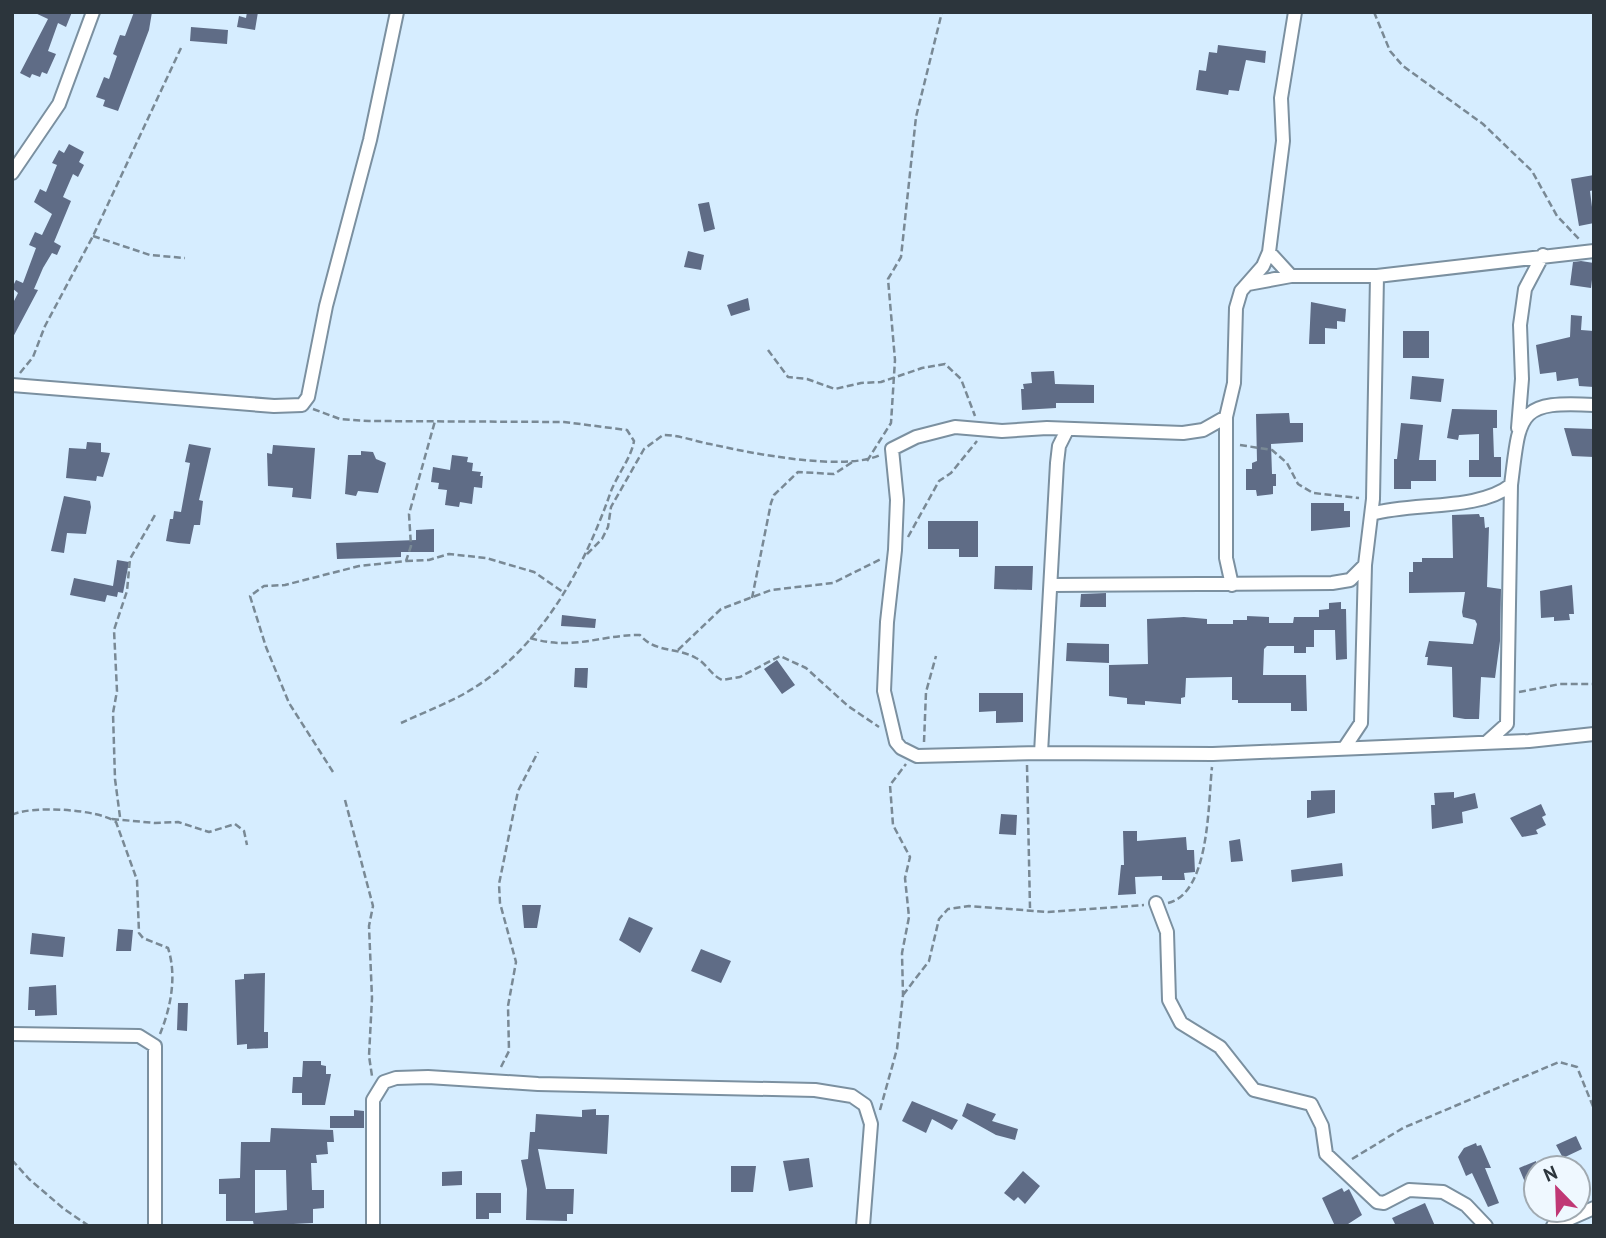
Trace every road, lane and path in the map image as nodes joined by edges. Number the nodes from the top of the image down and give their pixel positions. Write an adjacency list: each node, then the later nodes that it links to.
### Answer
1 (93, 12): 7 (street)
2 (397, 12): 20 (street)
3 (942, 12): 17 (path)
4 (1295, 12): 10 (street)
5 (1374, 12): 9 (path)
6 (181, 48): 8 (path)
7 (12, 173)
8 (93, 236): 12 (path); 18 (path)
9 (1593, 251): 11 (street)
10 (1269, 252): 13 (street); 15 (street)
11 (1543, 254): 14 (street); 26 (street)
12 (185, 258)
13 (1291, 276): 14 (street); 15 (street)
14 (1377, 276): 33 (street)
15 (1248, 284): 21 (street)
16 (768, 350): 17 (path)
17 (895, 376): 24 (path); 31 (path)
18 (15, 380): 20 (street)
19 (1594, 404): 26 (street)
20 (302, 405): 22 (path)
21 (1226, 417): 25 (street); 27 (street)
22 (435, 421): 37 (path); 38 (path)
23 (1047, 428): 24 (street); 25 (street); 28 (street)
24 (984, 429): 29 (street); 36 (path)
25 (1067, 430): 28 (street)
26 (1518, 432): 32 (street)
27 (1226, 444): 33 (path); 41 (street)
28 (1059, 446): 40 (street)
29 (892, 449): 31 (path); 36 (street)
30 (854, 461): 31 (path); 37 (path); 43 (path)
31 (867, 461)
32 (1511, 485): 34 (street); 48 (street)
33 (1373, 499): 34 (street)
34 (1372, 514): 39 (street)
35 (155, 515): 63 (path)
36 (895, 552): 43 (path); 52 (street)
37 (585, 555): 42 (path)
38 (406, 561): 42 (path); 60 (path)
39 (1365, 565): 41 (street); 50 (street)
40 (1052, 585): 41 (street); 57 (street)
41 (1232, 585)
42 (563, 592): 44 (path)
43 (752, 598): 45 (path)
44 (530, 638): 45 (path); 49 (path)
45 (678, 650): 52 (path)
46 (936, 656): 59 (path)
47 (1594, 684): 48 (path)
48 (1509, 694): 53 (street)
49 (401, 723)
50 (1361, 723): 54 (street); 55 (street)
51 (1594, 734): 53 (street)
52 (895, 737): 59 (street)
53 (1486, 742): 55 (street)
54 (1345, 747): 55 (street); 58 (street)
55 (1374, 747)
56 (538, 752): 71 (path)
57 (1034, 753): 58 (street); 59 (street); 67 (path)
58 (1213, 754): 66 (path)
59 (920, 758): 68 (path)
60 (333, 772)
61 (345, 800): 72 (path)
62 (12, 815): 64 (path)
63 (120, 817): 64 (path); 65 (path)
64 (112, 819): 70 (path)
65 (247, 845)
66 (1157, 903): 67 (path); 76 (street)
67 (1030, 908): 68 (path)
68 (903, 995): 74 (path)
69 (12, 1034): 70 (street)
70 (155, 1046): 79 (street)
71 (490, 1081): 72 (street); 74 (street)
72 (378, 1089): 80 (street)
73 (1594, 1109): 76 (path)
74 (871, 1124): 81 (street)
75 (12, 1160): 78 (path)
76 (1339, 1167): 82 (street)
77 (1594, 1208): 83 (street)
78 (89, 1226)
79 (155, 1226)
80 (373, 1226)
81 (863, 1226)
82 (1486, 1226)
83 (1553, 1226)

